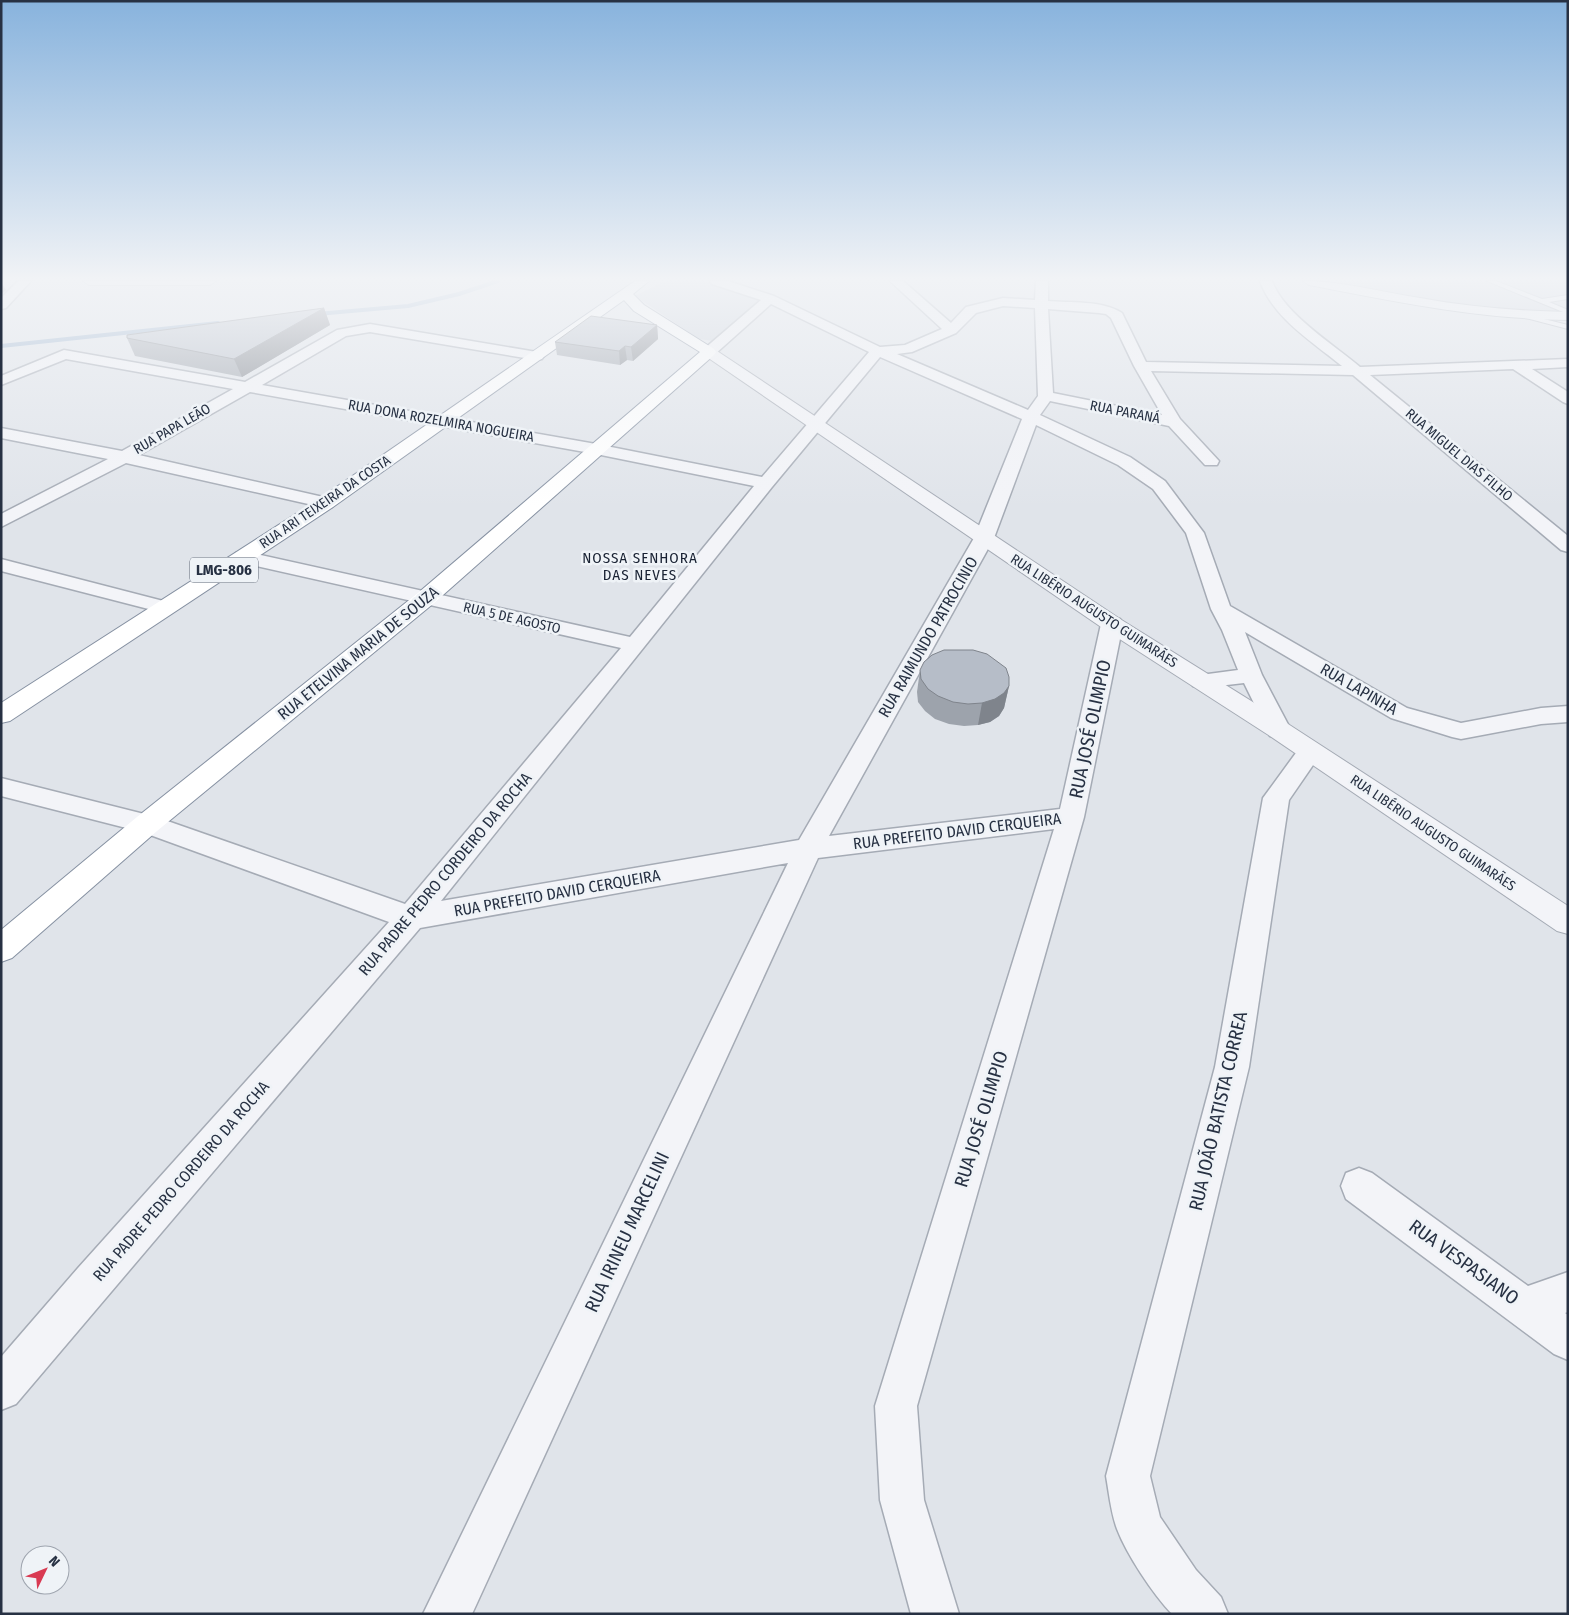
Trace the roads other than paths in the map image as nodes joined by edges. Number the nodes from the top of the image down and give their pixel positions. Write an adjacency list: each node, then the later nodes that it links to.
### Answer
1 (58, 356): 16 (street, RUA DONA ROZELMIRA NOGUEIRA)
2 (77, 356): 17 (street, RUA DONA ROZELMIRA NOGUEIRA)
3 (299, 356): 17 (street, RUA PAPA LEÃO)
4 (538, 356): 21 (highway, RUA ARI TEIXEIRA DA COSTA / LMG-806)
5 (704, 356): 25 (highway, RUA ETELVINA MARIA DE SOUZA)
6 (715, 356): 23 (street, RUA LIBÉRIO AUGUSTO GUIMARÃES)
7 (873, 356): 23 (street, RUA PADRE PEDRO CORDEIRO DA ROCHA)
8 (890, 356): 20 (street)
9 (1044, 356): 18 (street)
10 (1136, 356): 14 (street)
11 (1340, 356): 15 (street, RUA MIGUEL DIAS FILHO)
12 (1568, 363): 13 (street)
13 (1516, 365): 15 (street); 19 (street)
14 (1141, 366): 15 (street); 22 (street)
15 (1358, 371): 32 (street, RUA MIGUEL DIAS FILHO)
16 (1, 381)
17 (246, 386): 21 (street, RUA DONA ROZELMIRA NOGUEIRA); 26 (street, RUA PAPA LEÃO)
18 (1046, 396): 20 (street); 22 (street, RUA PARANÁ)
19 (1568, 399)
20 (1031, 417): 31 (street, RUA RAIMUNDO PATROCINIO); 37 (street)
21 (445, 421): 25 (street, RUA DONA ROZELMIRA NOGUEIRA); 29 (highway, RUA ARI TEIXEIRA DA COSTA / LMG-806)
22 (1174, 422): 27 (street)
23 (815, 425): 28 (street, RUA PADRE PEDRO CORDEIRO DA ROCHA); 31 (street, RUA LIBÉRIO AUGUSTO GUIMARÃES)
24 (1, 433): 26 (street)
25 (596, 449): 28 (street, RUA DONA ROZELMIRA NOGUEIRA); 35 (highway, RUA ETELVINA MARIA DE SOUZA)
26 (124, 457): 29 (street); 30 (street, RUA PAPA LEÃO)
27 (1212, 461)
28 (766, 483): 39 (street, RUA PADRE PEDRO CORDEIRO DA ROCHA)
29 (326, 503): 33 (highway, RUA ARI TEIXEIRA DA COSTA / LMG-806)
30 (1, 521)
31 (984, 538): 38 (street, RUA LIBÉRIO AUGUSTO GUIMARÃES); 49 (street, RUA RAIMUNDO PATROCINIO)
32 (1568, 546)
33 (243, 558): 35 (street, RUA 5 DE AGOSTO); 36 (highway, RUA ARI TEIXEIRA DA COSTA / LMG-806)
34 (1, 565): 36 (street)
35 (426, 598): 39 (street, RUA 5 DE AGOSTO); 48 (highway, RUA ETELVINA MARIA DE SOUZA)
36 (164, 607): 43 (highway, RUA ARI TEIXEIRA DA COSTA / LMG-806)
37 (1221, 609): 40 (street); 42 (street, RUA LAPINHA)
38 (1112, 624): 41 (street, RUA LIBÉRIO AUGUSTO GUIMARÃES); 47 (street, RUA JOSÉ OLIMPIO)
39 (635, 645): 50 (street, RUA PADRE PEDRO CORDEIRO DA ROCHA)
40 (1251, 675): 41 (street); 44 (street)
41 (1201, 681): 44 (street, RUA LIBÉRIO AUGUSTO GUIMARÃES)
42 (1568, 714)
43 (1, 715)
44 (1278, 730): 45 (street, RUA LIBÉRIO AUGUSTO GUIMARÃES)
45 (1310, 752): 51 (street, RUA LIBÉRIO AUGUSTO GUIMARÃES); 60 (street, RUA JOÃO BATISTA CORREA)
46 (1, 787): 48 (street, RUA PREFEITO DAVID CERQUEIRA)
47 (1071, 817): 49 (street, RUA PREFEITO DAVID CERQUEIRA); 59 (street, RUA JOSÉ OLIMPIO)
48 (147, 824): 50 (street, RUA PREFEITO DAVID CERQUEIRA); 52 (highway, RUA ETELVINA MARIA DE SOUZA)
49 (808, 850): 50 (street, RUA PREFEITO DAVID CERQUEIRA); 58 (street, RUA IRINEU MARCELINI)
50 (411, 918): 57 (street, RUA PADRE PEDRO CORDEIRO DA ROCHA)
51 (1568, 922)
52 (1, 949)
53 (1359, 1186): 55 (street, RUA VESPASIANO)
54 (1568, 1292): 55 (street)
55 (1525, 1307): 56 (street, RUA VESPASIANO)
56 (1568, 1340)
57 (1, 1389)
58 (447, 1614)
59 (935, 1614)
60 (1204, 1614)

